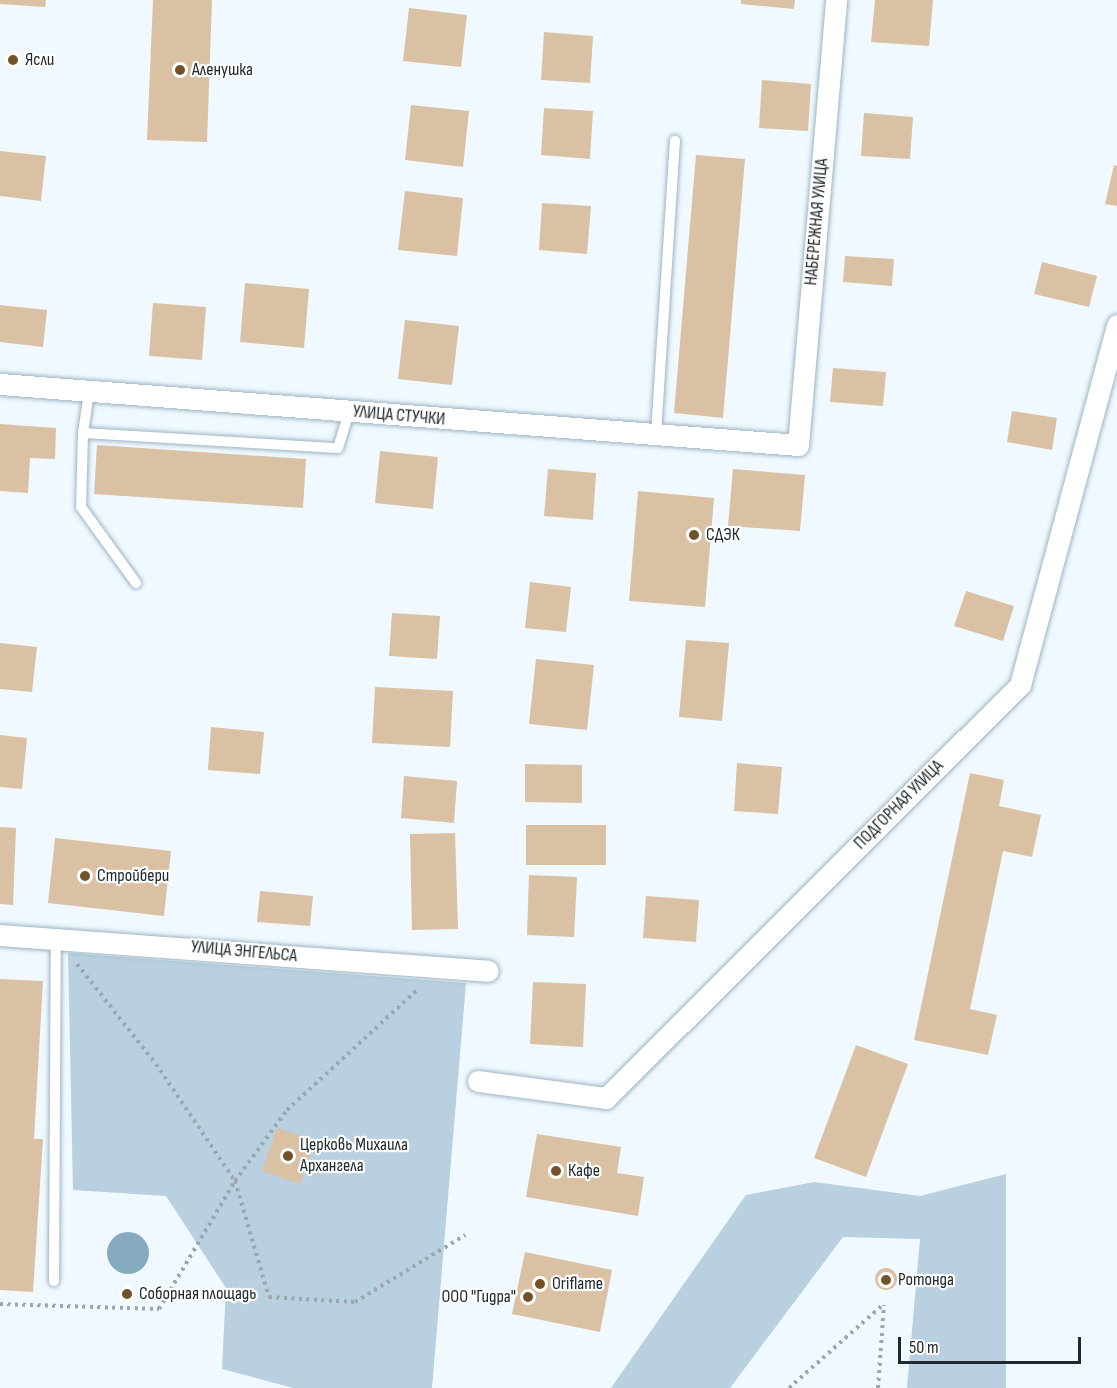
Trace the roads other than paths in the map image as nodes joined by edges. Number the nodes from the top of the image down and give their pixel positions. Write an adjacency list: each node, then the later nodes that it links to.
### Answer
1 (836, 0): 9 (street, НАБЕРЕЖНАЯ УЛИЦА)
2 (675, 141): 8 (lane)
3 (1117, 326): 14 (street, ПОДГОРНАЯ УЛИЦА)
4 (0, 384): 5 (street, УЛИЦА СТУЧКИ)
5 (89, 392): 6 (street, УЛИЦА СТУЧКИ); 7 (lane)
6 (349, 411): 7 (lane); 8 (street, УЛИЦА СТУЧКИ)
7 (83, 433): 10 (lane)
8 (656, 434): 9 (street, УЛИЦА СТУЧКИ)
9 (798, 444)
10 (136, 583)
11 (0, 935): 12 (street, УЛИЦА ЭНГЕЛЬСА)
12 (56, 937): 13 (street, УЛИЦА ЭНГЕЛЬСА); 15 (lane)
13 (488, 971)
14 (478, 1081)
15 (54, 1281)

